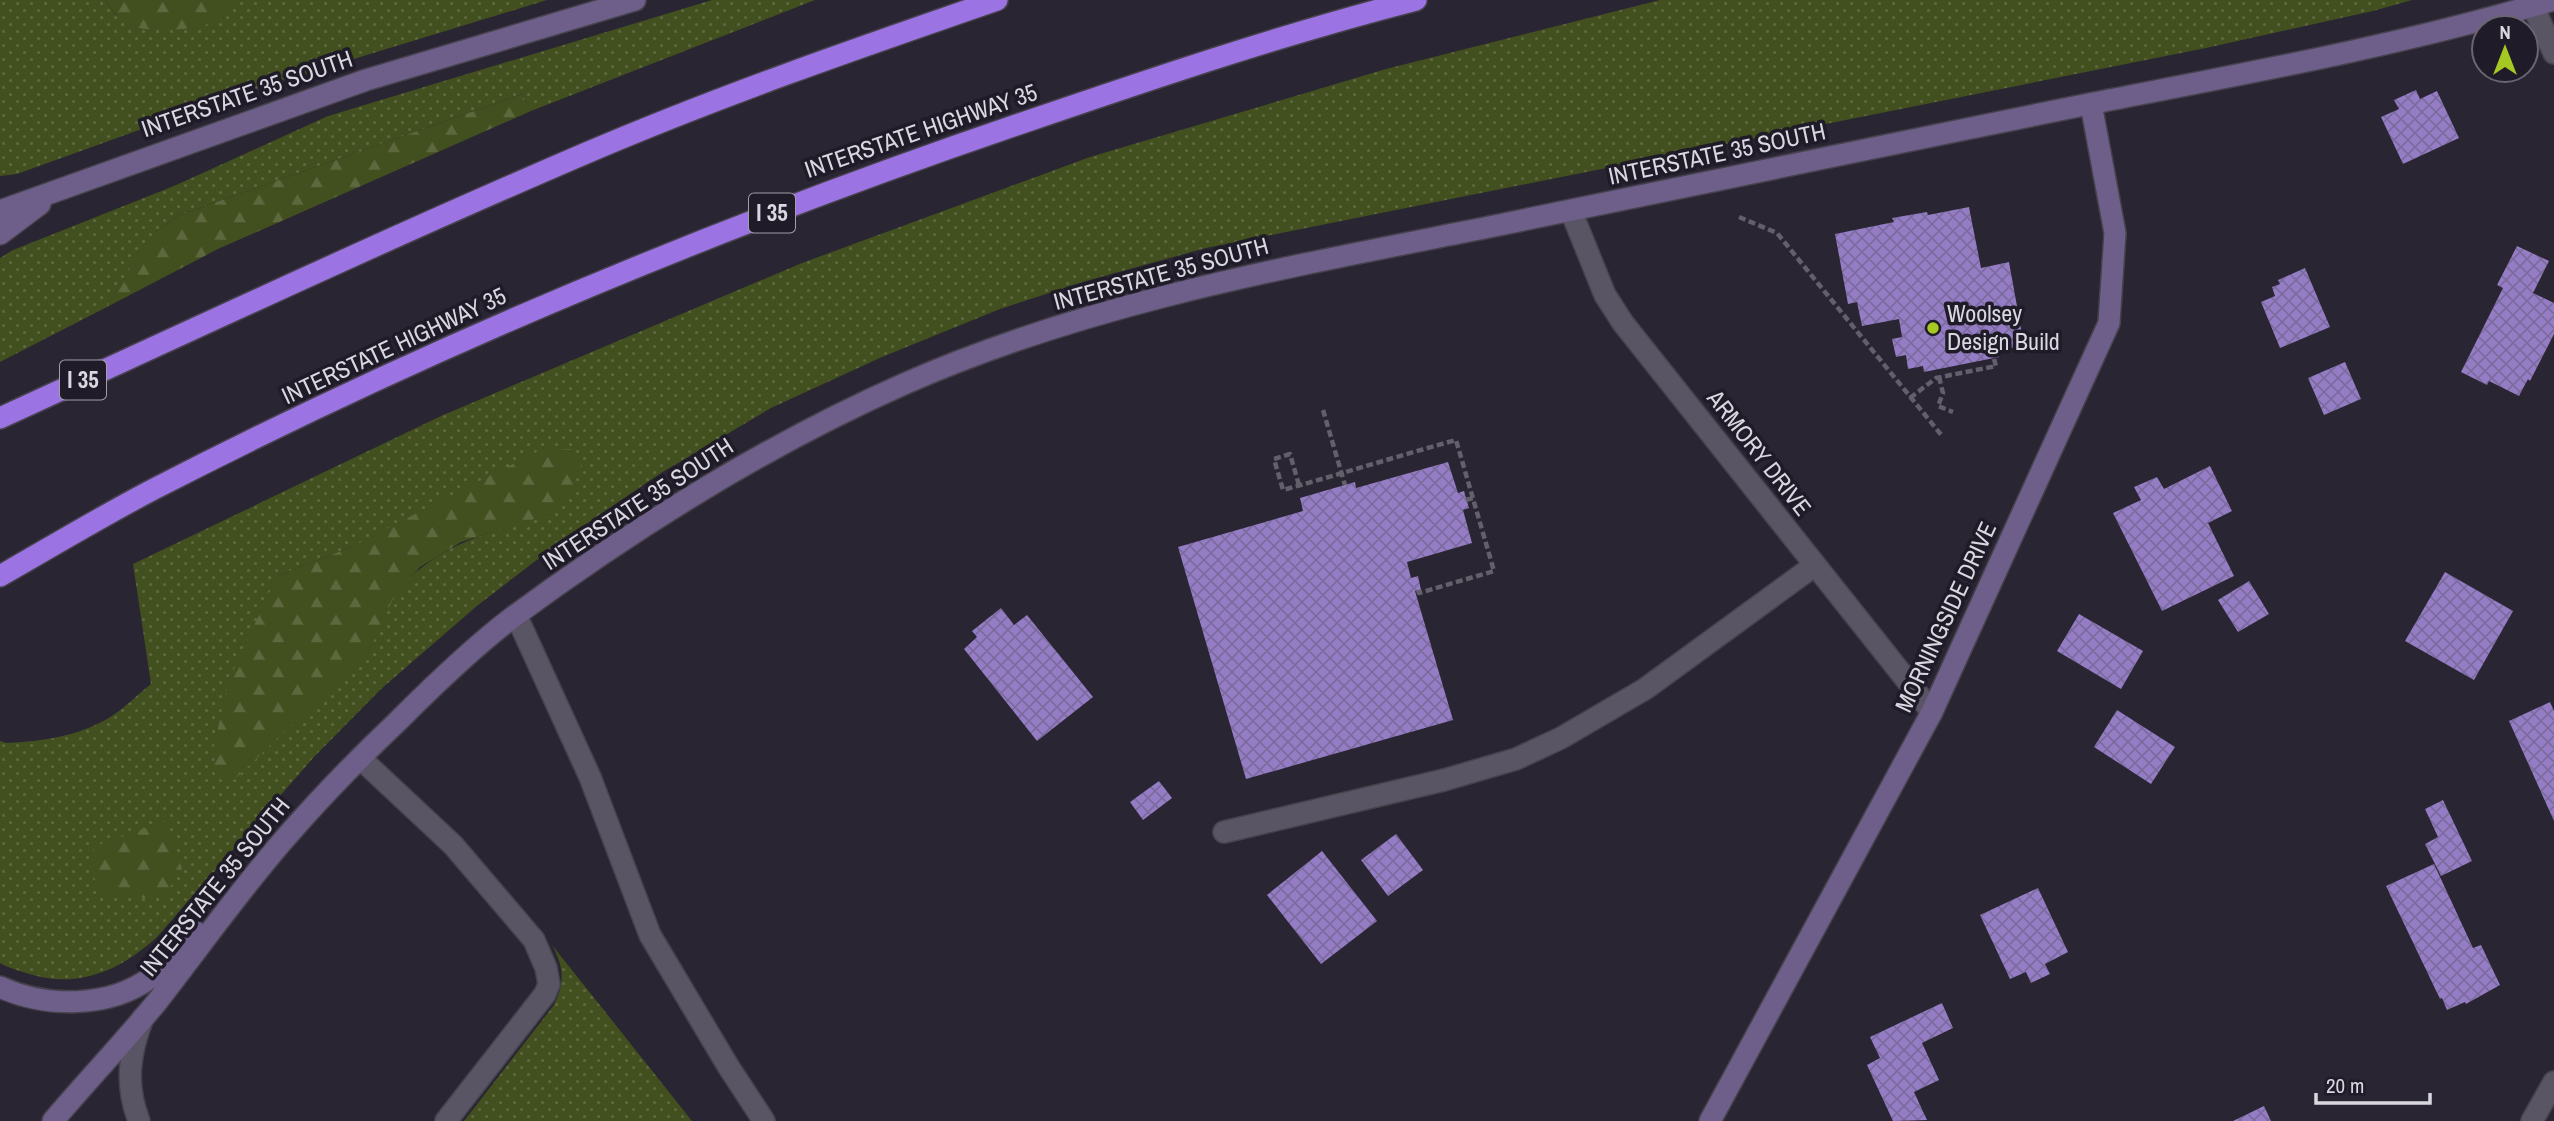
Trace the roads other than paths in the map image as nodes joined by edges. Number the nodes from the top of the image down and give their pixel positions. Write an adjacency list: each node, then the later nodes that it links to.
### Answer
1 (635, 0): 7 (main road, INTERSTATE 35 SOUTH)
2 (997, 0): 11 (highway, I 35)
3 (1416, 0): 13 (highway, INTERSTATE HIGHWAY 35 / I 35)
4 (2543, 3): 5 (street); 6 (main road, INTERSTATE 35 SOUTH)
5 (2554, 53)
6 (2091, 104): 9 (main road, INTERSTATE 35 SOUTH); 15 (main road, MORNINGSIDE DRIVE)
7 (56, 192): 8 (main road, INTERSTATE 35 SOUTH); 10 (main road)
8 (0, 211)
9 (1571, 211): 12 (street, ARMORY DRIVE); 14 (main road, INTERSTATE 35 SOUTH)
10 (0, 234)
11 (0, 418)
12 (1815, 565): 15 (street, ARMORY DRIVE); 17 (street)
13 (0, 576)
14 (516, 615): 16 (main road, INTERSTATE 35 SOUTH); 25 (street)
15 (1932, 712): 26 (main road, MORNINGSIDE DRIVE)
16 (360, 758): 18 (main road, INTERSTATE 35 SOUTH); 24 (street)
17 (1224, 832)
18 (286, 836): 19 (main road); 20 (main road, INTERSTATE 35 SOUTH)
19 (0, 987)
20 (143, 1018): 22 (main road, INTERSTATE 35 SOUTH); 23 (street)
21 (2554, 1082): 27 (street)
22 (53, 1121)
23 (139, 1121)
24 (446, 1121)
25 (764, 1121)
26 (1710, 1121)
27 (2532, 1121)

